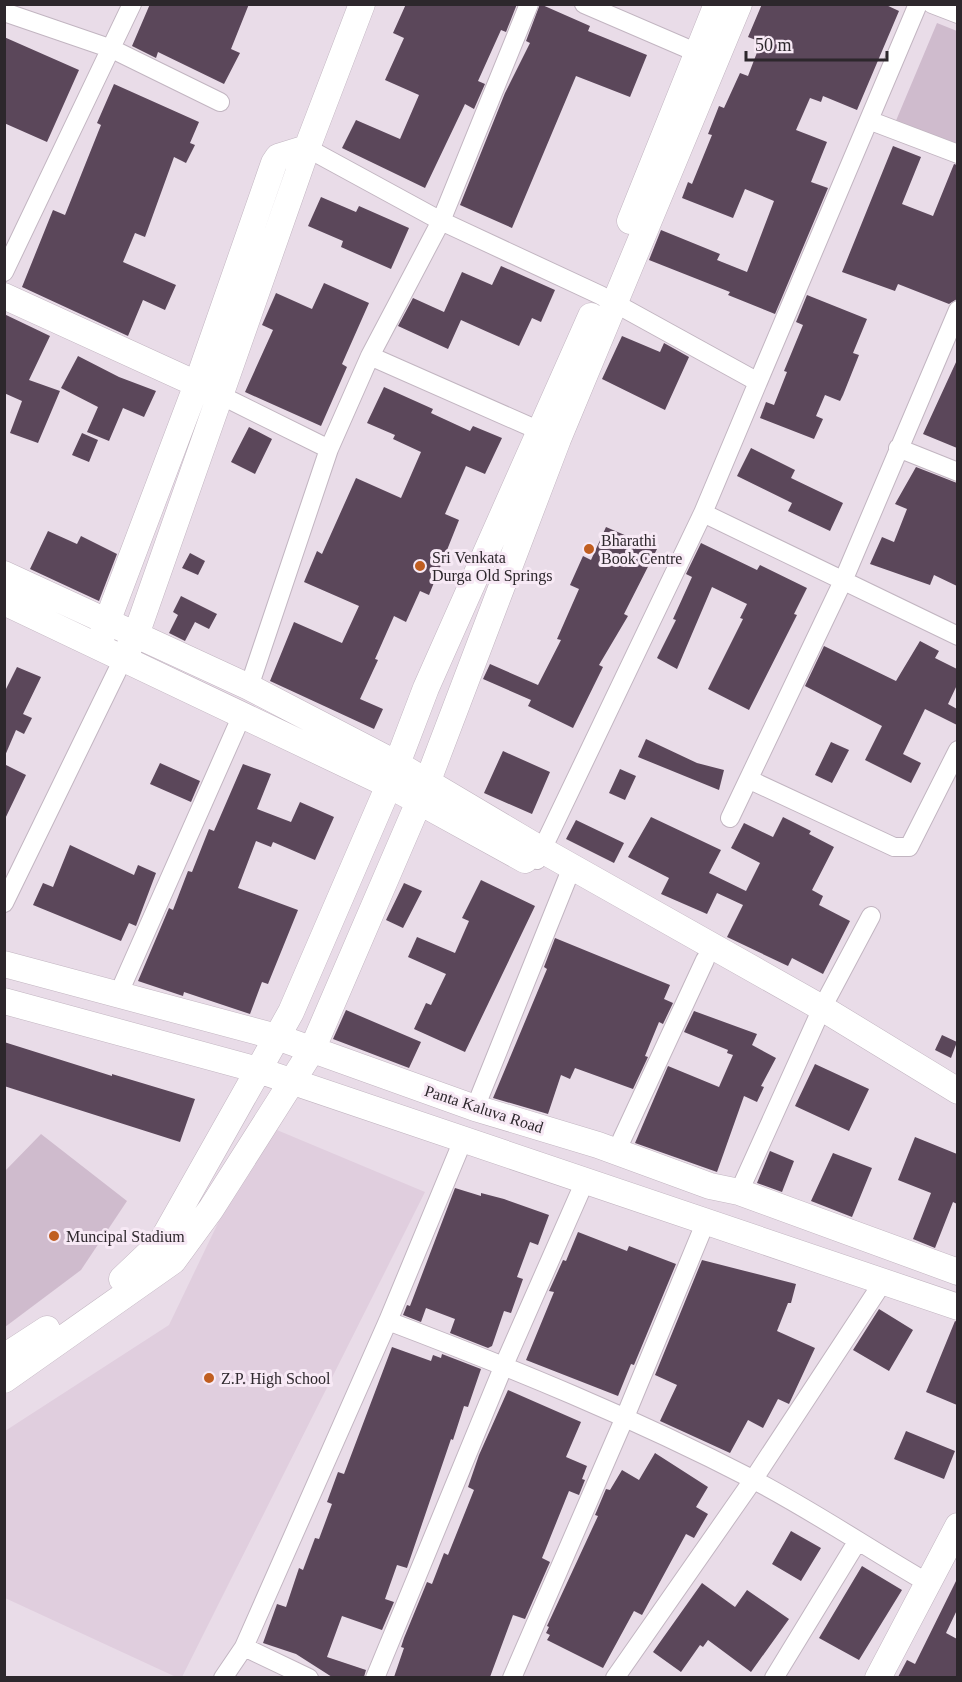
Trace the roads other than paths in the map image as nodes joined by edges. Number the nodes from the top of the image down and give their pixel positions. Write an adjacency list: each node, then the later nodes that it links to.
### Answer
1 (132, 4): 11 (street)
2 (362, 4): 15 (street)
3 (529, 4): 17 (street)
4 (584, 4): 12 (street)
5 (717, 4): 12 (street)
6 (739, 4): 12 (street)
7 (918, 4): 14 (street)
8 (932, 4): 10 (street)
9 (4, 12): 11 (street)
10 (957, 14)
11 (111, 50): 13 (street); 18 (street)
12 (706, 56): 20 (street)
13 (220, 102)
14 (871, 121): 16 (street); 23 (street)
15 (307, 148): 17 (street); 24 (street); 25 (street)
16 (957, 154)
17 (441, 221): 20 (street); 22 (street)
18 (4, 272)
19 (4, 296): 24 (street)
20 (608, 300): 23 (street); 26 (street)
21 (957, 310): 27 (street)
22 (370, 357): 26 (street); 28 (street)
23 (758, 382): 30 (street)
24 (197, 384): 25 (street); 34 (street)
25 (220, 395): 28 (street); 35 (street)
26 (549, 435): 42 (street); 44 (street)
27 (898, 448): 29 (street); 32 (street)
28 (329, 449): 39 (street)
29 (957, 472)
30 (703, 513): 32 (street); 46 (street)
31 (4, 574): 34 (street)
32 (843, 580): 36 (street); 43 (street)
33 (4, 602): 37 (street)
34 (108, 622): 35 (street); 37 (street)
35 (136, 635): 38 (street); 39 (street)
36 (957, 636)
37 (97, 647): 38 (street)
38 (123, 659): 40 (street); 48 (street)
39 (249, 687): 42 (street)
40 (242, 715): 42 (street); 52 (street)
41 (957, 750): 43 (street)
42 (393, 774): 44 (street); 55 (street)
43 (750, 780): 45 (street)
44 (423, 792): 46 (street); 56 (street)
45 (730, 818)
46 (538, 857): 47 (street)
47 (569, 875): 50 (street); 54 (street); 60 (street)
48 (4, 903)
49 (871, 916): 54 (street)
50 (705, 960): 54 (street); 63 (street)
51 (4, 964): 52 (street, Panta Kaluva Road)
52 (118, 995): 55 (street, Panta Kaluva Road)
53 (4, 1001): 57 (street)
54 (819, 1015): 59 (street); 61 (street); 65 (street)
55 (277, 1037): 56 (street, Panta Kaluva Road); 57 (street)
56 (312, 1050): 58 (street); 60 (street, Panta Kaluva Road)
57 (258, 1070): 58 (street); 71 (street)
58 (291, 1083): 62 (street); 73 (street)
59 (957, 1091)
60 (475, 1108): 63 (street, Panta Kaluva Road)
61 (957, 1111)
62 (463, 1140): 64 (street); 70 (street)
63 (616, 1152): 65 (street, Panta Kaluva Road)
64 (585, 1181): 66 (street); 72 (street)
65 (739, 1192): 67 (street, Panta Kaluva Road)
66 (706, 1221): 68 (street); 74 (street)
67 (957, 1272)
68 (883, 1282): 69 (street); 75 (street)
69 (957, 1307)
70 (388, 1321): 72 (street); 80 (street)
71 (4, 1357)
72 (504, 1365): 74 (street); 83 (street)
73 (4, 1380)
74 (625, 1417): 75 (street); 84 (street)
75 (753, 1480): 77 (street); 85 (street)
76 (957, 1526): 79 (street)
77 (857, 1542): 79 (street); 86 (street)
78 (957, 1554): 88 (street)
79 (928, 1583): 87 (street)
80 (244, 1647): 81 (street); 82 (street)
81 (223, 1677)
82 (309, 1677)
83 (375, 1677)
84 (512, 1677)
85 (615, 1677)
86 (774, 1677)
87 (878, 1677)
88 (896, 1677)

